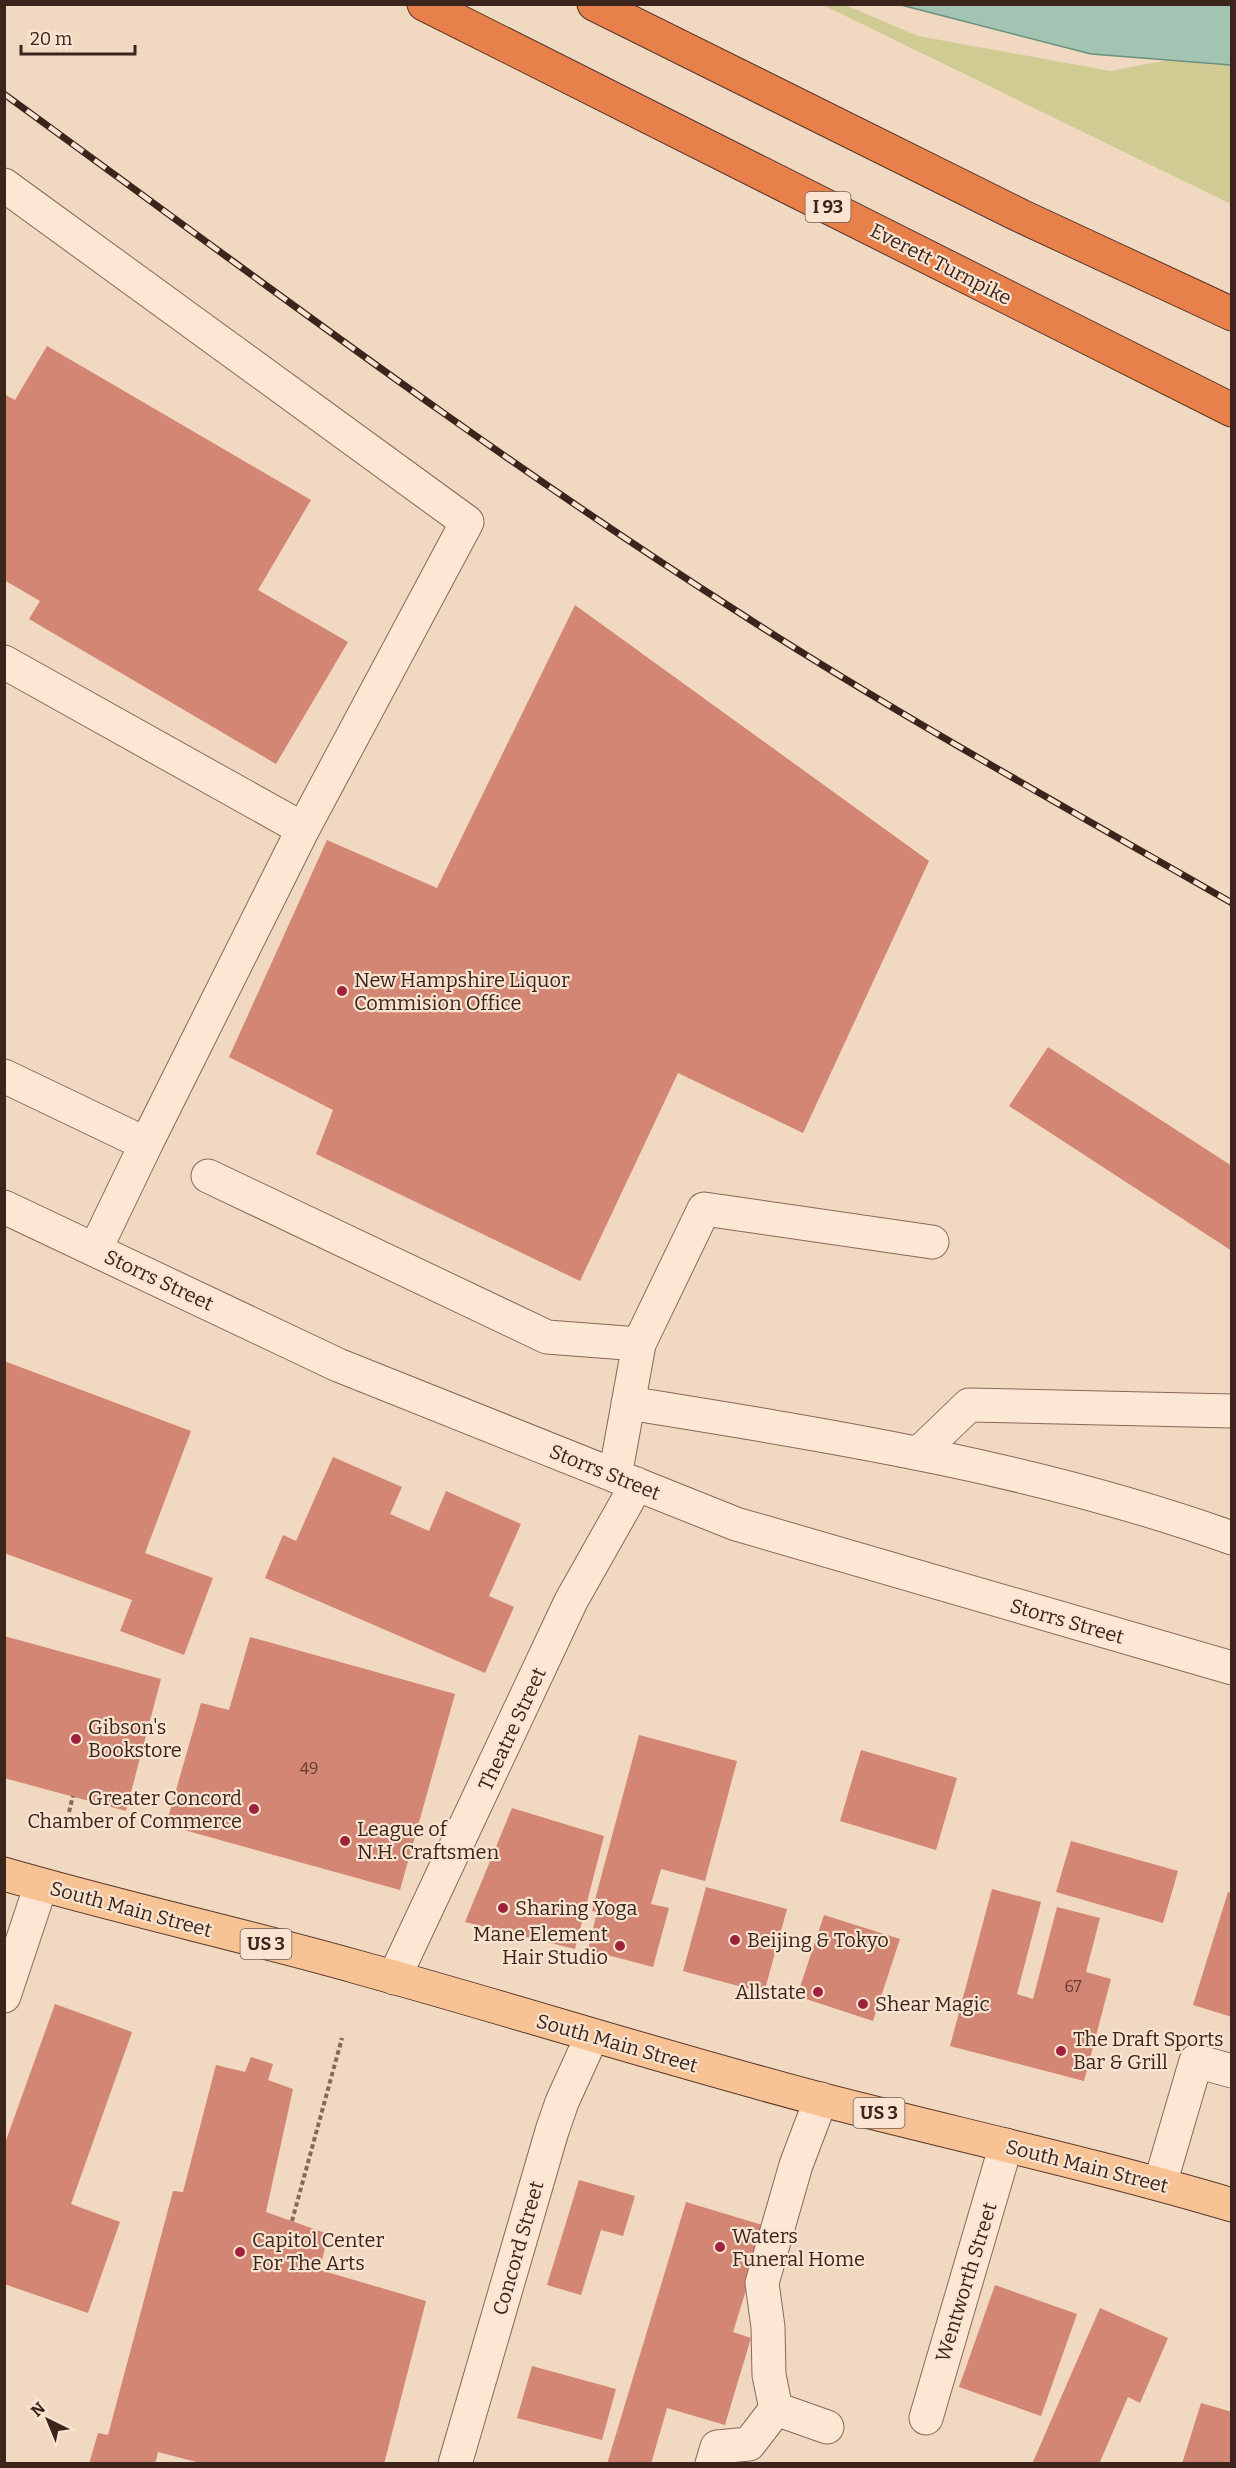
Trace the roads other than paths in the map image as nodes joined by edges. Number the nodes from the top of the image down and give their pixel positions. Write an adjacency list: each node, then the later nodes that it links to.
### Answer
1 (424, 4): 5 (highway, Everett Turnpike / I 93)
2 (594, 4): 4 (highway)
3 (4, 185): 7 (street)
4 (1232, 314)
5 (1232, 410)
6 (4, 662): 7 (street)
7 (303, 829): 9 (street)
8 (4, 1076): 9 (street)
9 (146, 1144): 13 (street)
10 (208, 1176): 14 (street)
11 (4, 1207): 13 (street, Storrs Street)
12 (932, 1242): 14 (street, Theatre Street)
13 (95, 1250): 18 (street, Storrs Street)
14 (639, 1344): 15 (street, Theatre Street)
15 (628, 1403): 17 (street); 18 (street, Theatre Street)
16 (1232, 1411): 17 (street)
17 (919, 1453): 19 (street)
18 (626, 1480): 20 (street, Storrs Street); 23 (street, Theatre Street)
19 (1232, 1538)
20 (1232, 1668)
21 (4, 1874): 22 (main road, South Main Street / US 3)
22 (41, 1885): 23 (main road, South Main Street / US 3); 24 (street)
23 (394, 1978): 25 (main road, South Main Street / US 3)
24 (4, 1996)
25 (592, 2036): 27 (main road, South Main Street / US 3); 34 (street, Concord Street)
26 (1232, 2071): 29 (street)
27 (821, 2099): 28 (main road, South Main Street / US 3); 31 (street)
28 (1006, 2145): 29 (main road, South Main Street / US 3); 32 (street, Wentworth Street)
29 (1160, 2184): 30 (main road, South Main Street / US 3)
30 (1232, 2205)
31 (776, 2409): 33 (street); 35 (street)
32 (926, 2418)
33 (827, 2427)
34 (455, 2463)
35 (712, 2463)

